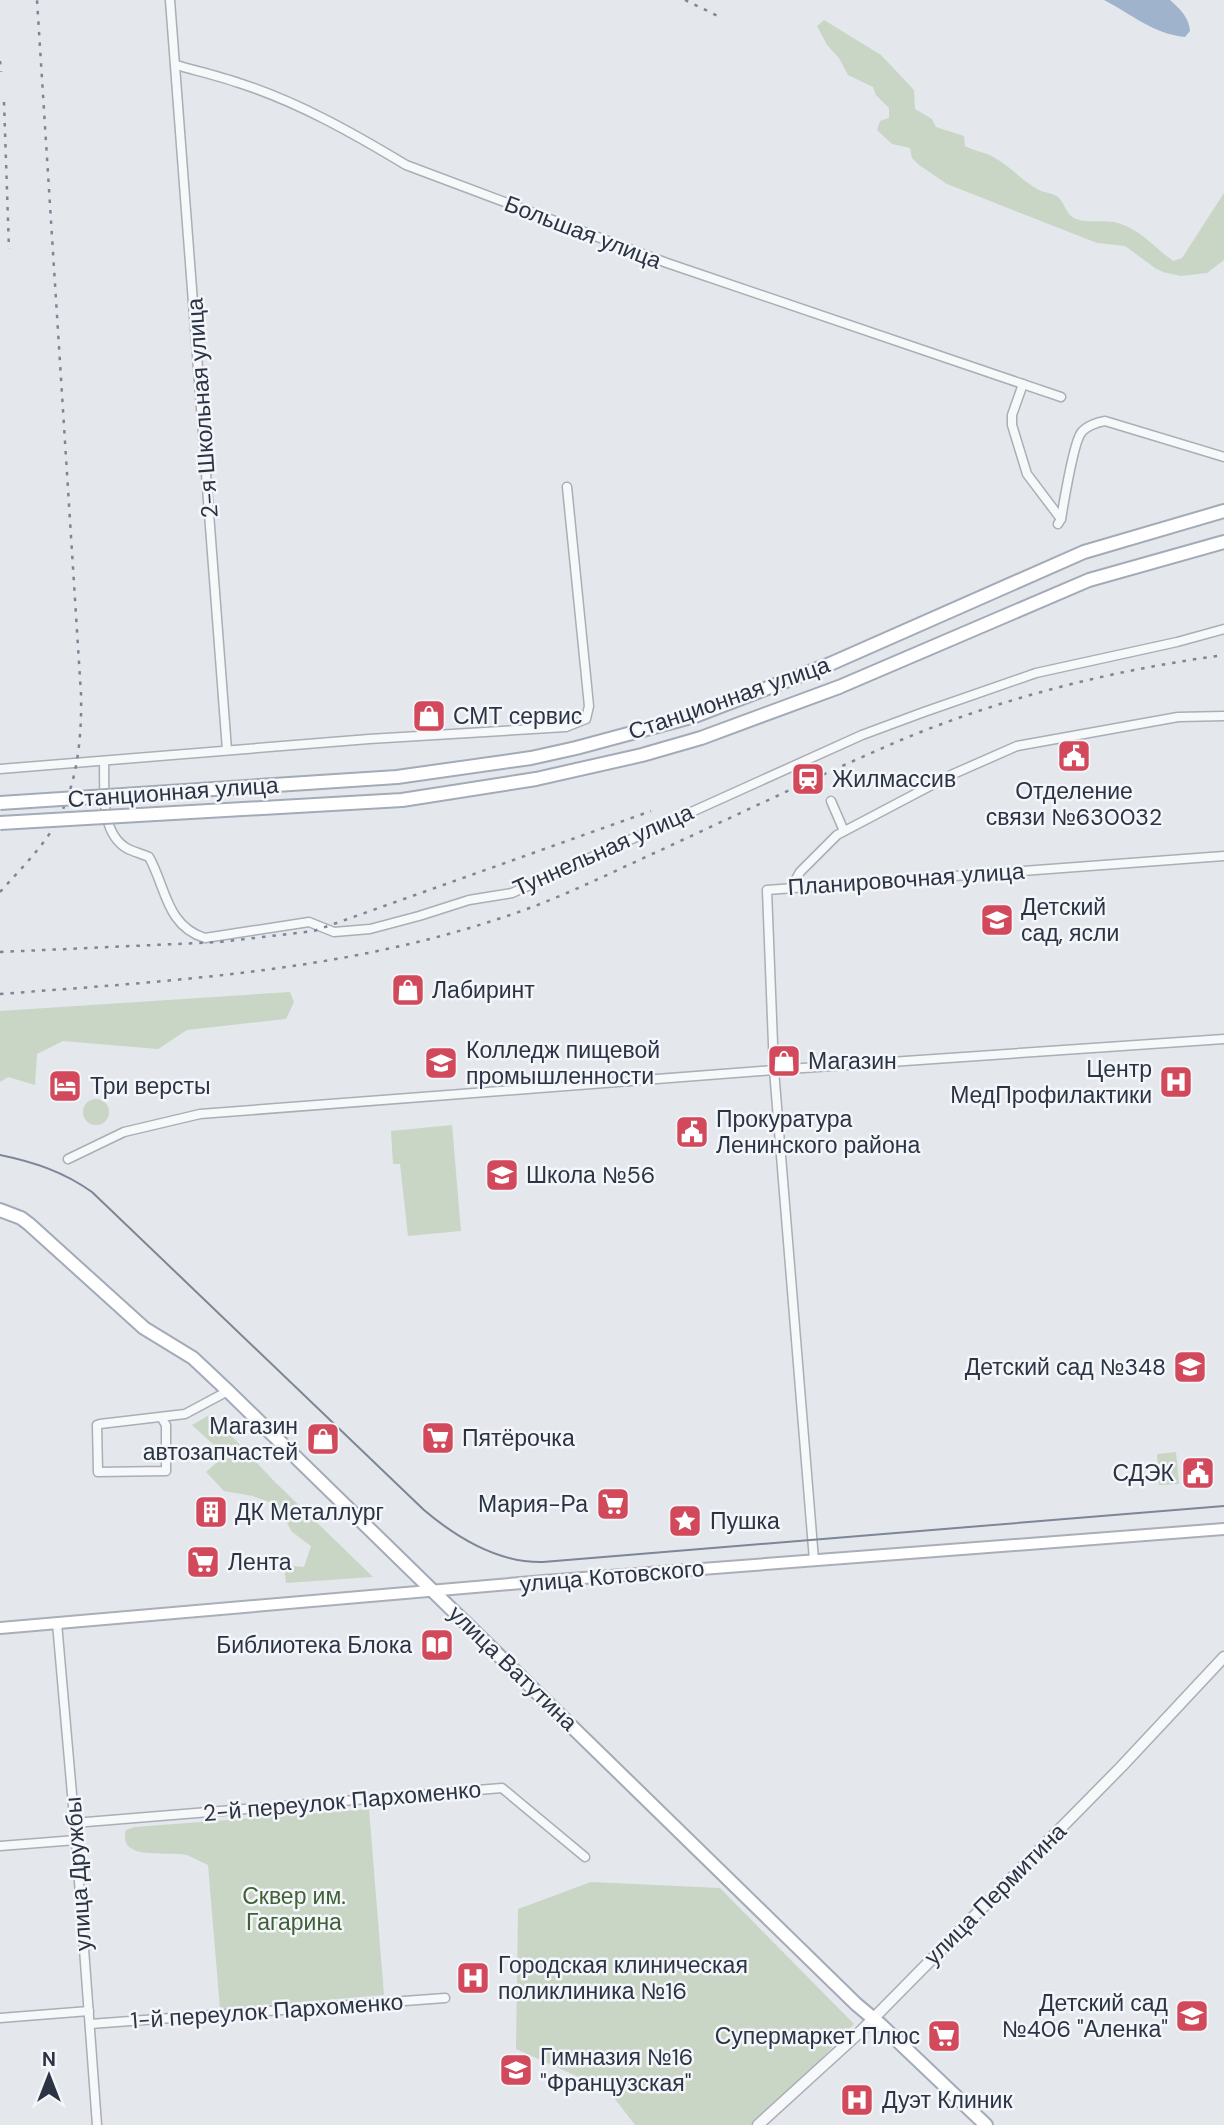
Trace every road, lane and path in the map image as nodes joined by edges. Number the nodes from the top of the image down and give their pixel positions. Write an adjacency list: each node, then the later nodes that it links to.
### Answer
1 (170, 0): 2 (street)
2 (176, 65): 3 (street, Большая улица); 11 (street, 2-я Школьная улица)
3 (1023, 384): 4 (street, Большая улица); 5 (street)
4 (1062, 397)
5 (1224, 457)
6 (567, 487): 11 (street, Станционная улица)
7 (1224, 511): 15 (main road, Станционная улица, bridge)
8 (1224, 542): 16 (main road, Станционная улица, bridge)
9 (1224, 629): 12 (street, Туннельная улица)
10 (1224, 716): 17 (street)
11 (227, 750): 12 (street, Станционная улица)
12 (104, 761): 13 (street, Станционная улица)
13 (0, 769)
14 (831, 802): 17 (street)
15 (0, 803)
16 (0, 824)
17 (844, 831): 19 (street)
18 (1224, 856): 19 (street, Планировочная улица)
19 (791, 888): 21 (street, Планировочная улица)
20 (1224, 1039): 21 (street)
21 (774, 1070): 22 (street); 27 (street, Планировочная улица)
22 (68, 1159)
23 (0, 1210): 24 (main road, улица Ватутина)
24 (228, 1391): 25 (street); 28 (main road, улица Ватутина)
25 (161, 1417): 25 (street)
26 (1224, 1529): 27 (main road, улица Котовского)
27 (814, 1560): 28 (main road, улица Котовского)
28 (433, 1591): 29 (main road, улица Котовского); 39 (main road, улица Ватутина)
29 (57, 1623): 30 (main road, улица Котовского); 32 (street, улица Дружбы)
30 (0, 1628)
31 (1224, 1657): 39 (street, улица Пермитина)
32 (74, 1823): 33 (street, улица Дружбы); 35 (street, 2-й переулок Пархоменко)
33 (76, 1840): 34 (street); 37 (street, улица Дружбы)
34 (0, 1846)
35 (585, 1857)
36 (445, 1998): 40 (street, 1-й переулок Пархоменко)
37 (89, 2011): 38 (street); 40 (street, улица Дружбы)
38 (0, 2018)
39 (873, 2018): 42 (street, улица Пермитина); 43 (main road, улица Ватутина)
40 (90, 2024): 41 (street, улица Дружбы)
41 (97, 2125)
42 (758, 2125)
43 (986, 2125)

